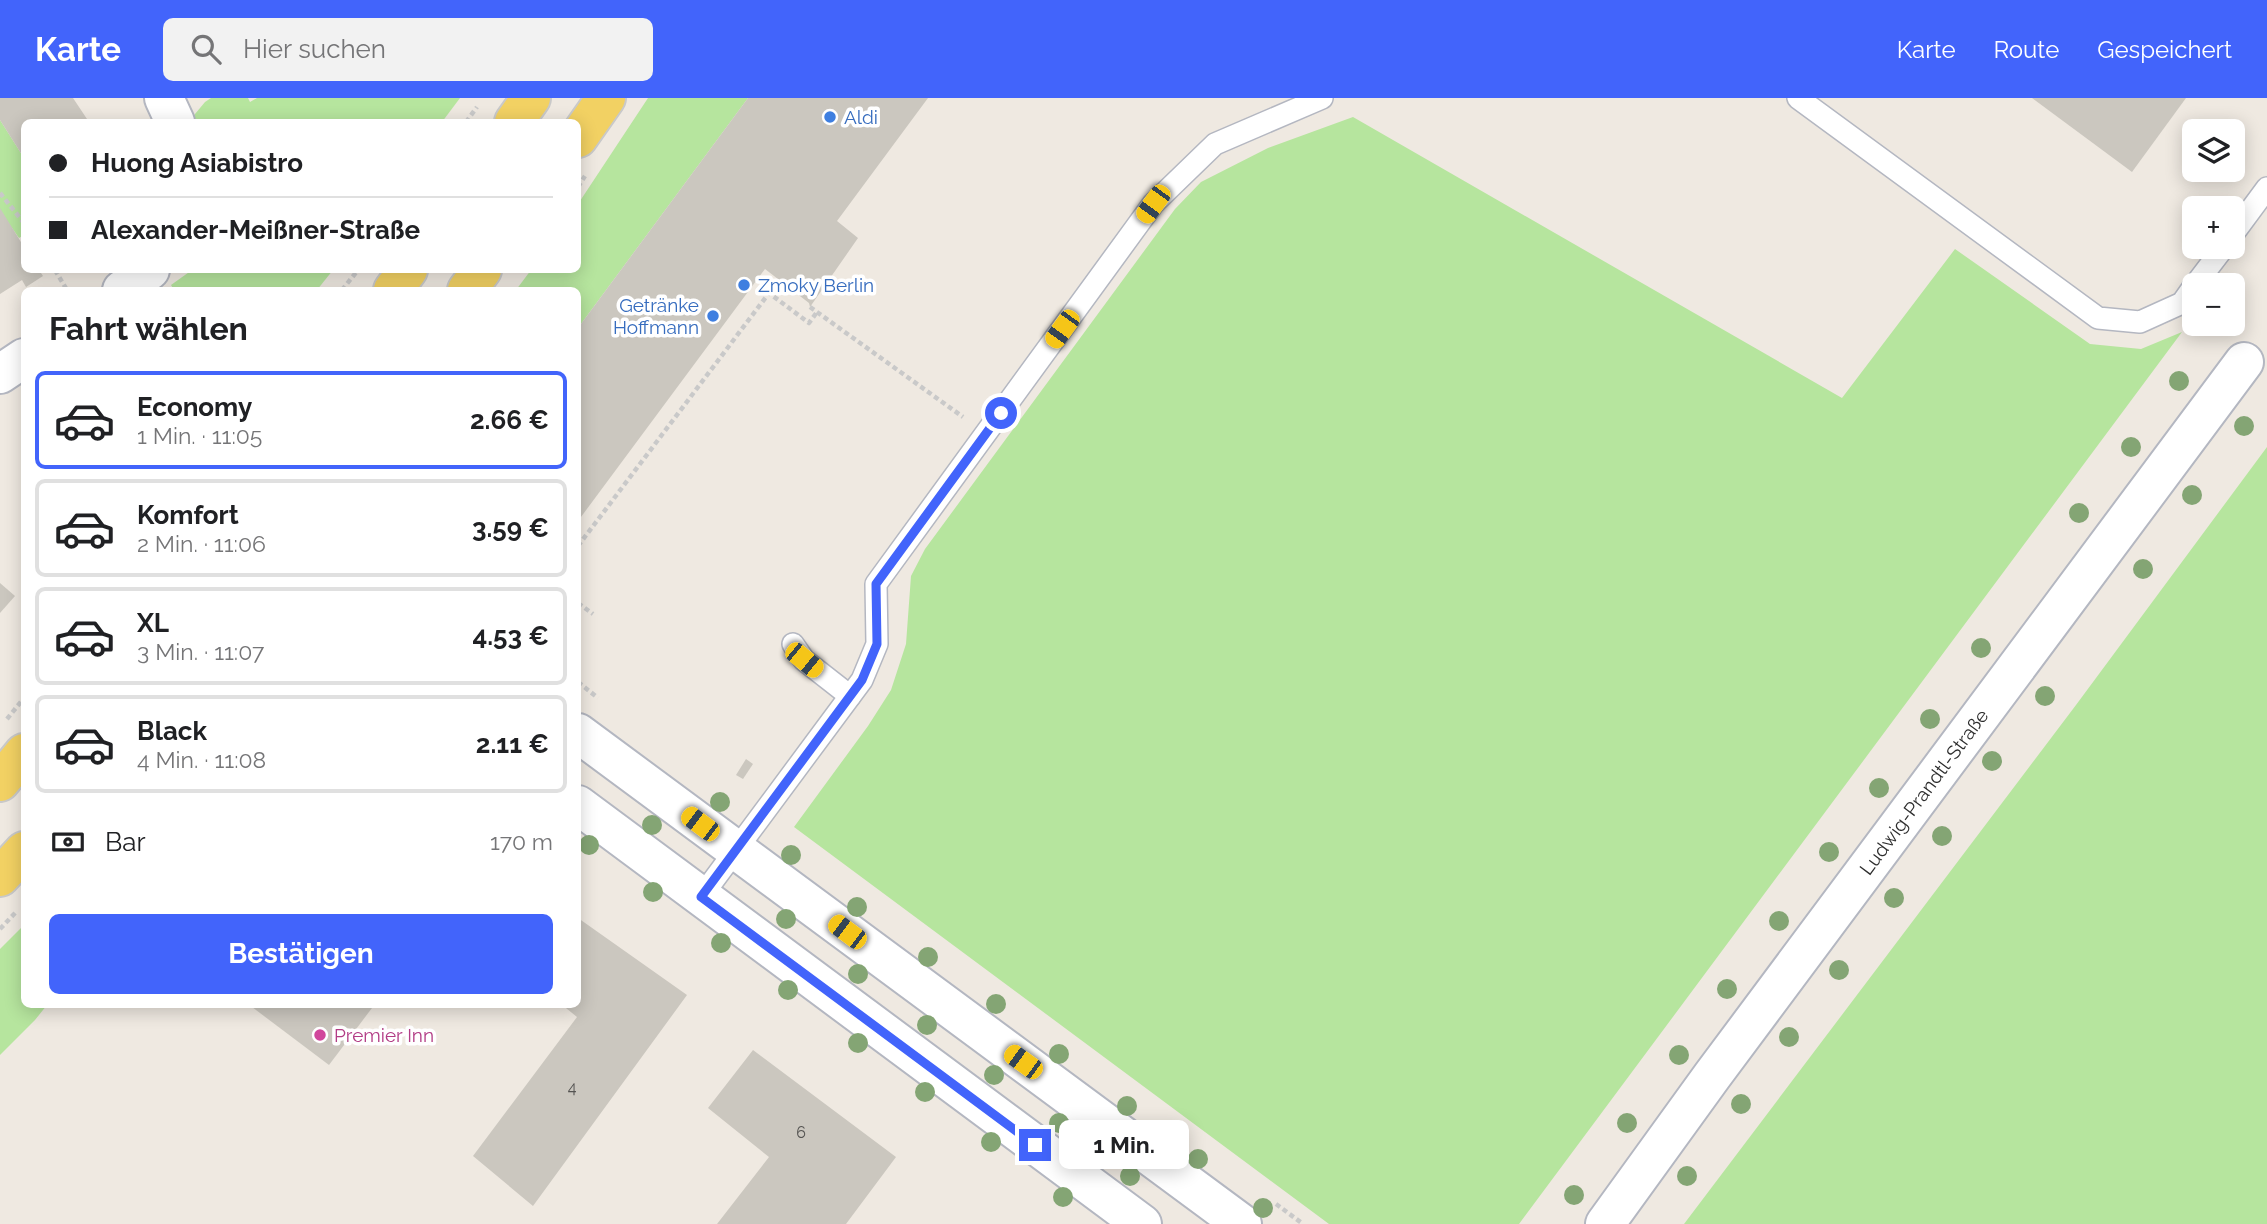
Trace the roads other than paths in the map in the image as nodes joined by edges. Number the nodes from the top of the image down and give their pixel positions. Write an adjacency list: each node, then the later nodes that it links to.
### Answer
1 (164, 98): 6 (street)
2 (531, 98): 7 (main road)
3 (606, 98): 8 (main road)
4 (1322, 98): 20 (lane)
5 (1798, 98): 15 (lane)
6 (174, 119)
7 (516, 119)
8 (581, 134)
9 (2267, 188): 10 (lane)
10 (2245, 218)
11 (2215, 259): 13 (lane)
12 (146, 273): 14 (street)
13 (2204, 273)
14 (126, 287)
15 (2182, 303)
16 (21, 360): 18 (street)
17 (2244, 362): 31 (street, Ludwig-Prandtl-Straße)
18 (0, 374)
19 (793, 643): 20 (lane)
20 (850, 696): 25 (lane)
21 (581, 735): 25 (street)
22 (21, 757): 23 (main road)
23 (0, 782)
24 (581, 807): 28 (street)
25 (737, 851): 28 (lane); 30 (street)
26 (21, 854): 27 (main road)
27 (0, 877)
28 (701, 897): 29 (street)
29 (1142, 1224)
30 (1242, 1224)
31 (1605, 1224)

